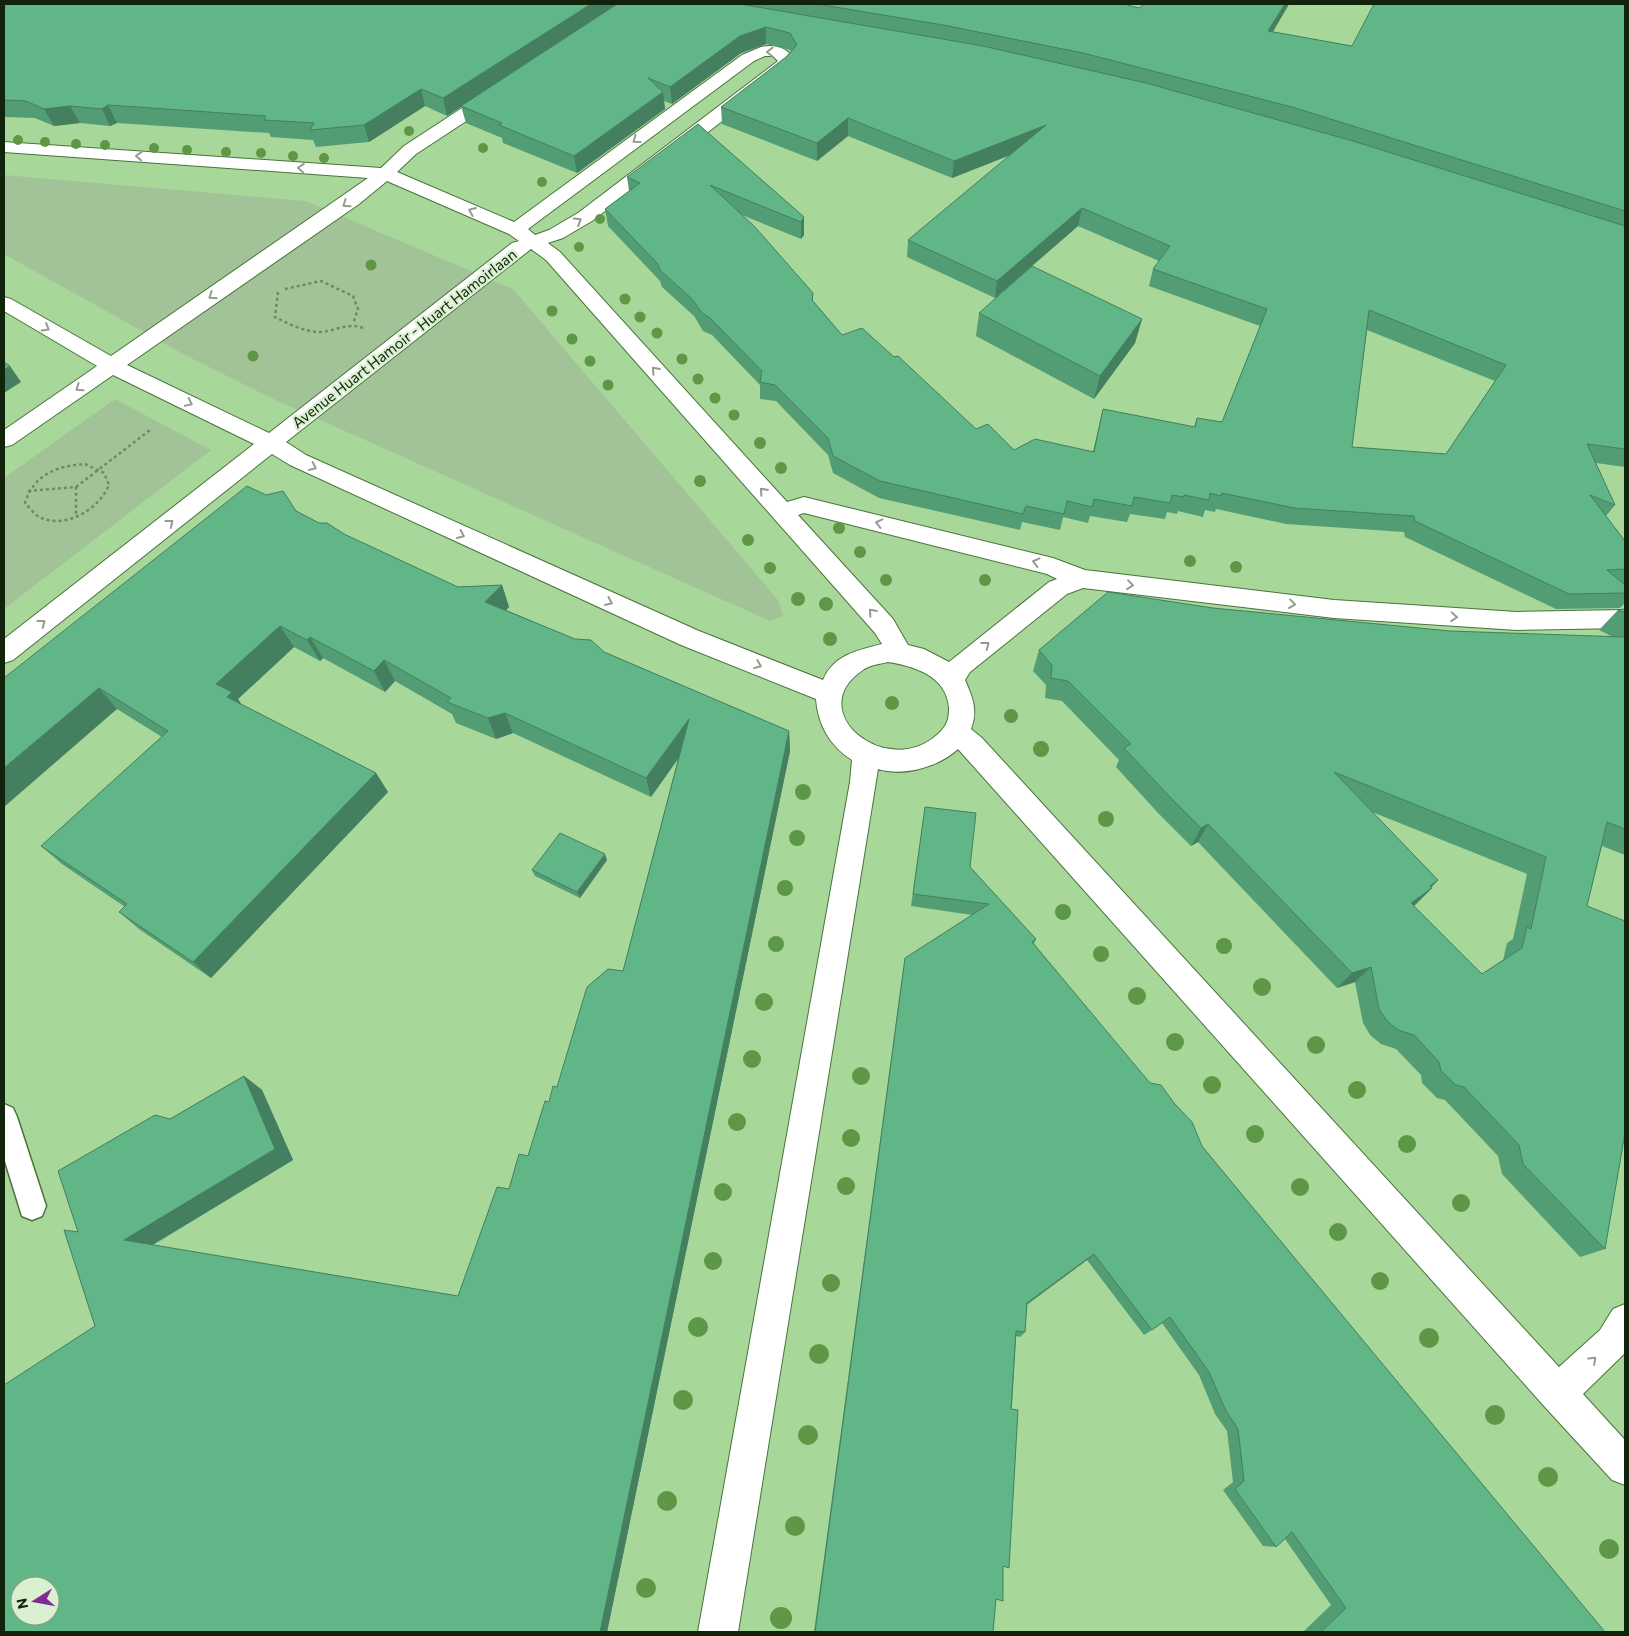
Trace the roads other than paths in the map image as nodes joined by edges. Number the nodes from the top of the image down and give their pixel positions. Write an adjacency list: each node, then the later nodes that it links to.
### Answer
1 (506, 87): 3 (street)
2 (4, 147): 3 (street, one-way to 2)
3 (385, 174): 4 (street, one-way to 3); 6 (street, one-way to 6)
4 (525, 235): 4 (street, Avenue Huart Hamoir - Huart Hamoirlaan, one-way to 4); 8 (street, Avenue Huart Hamoir - Huart Hamoirlaan); 9 (street, one-way to 4)
5 (4, 303): 6 (street, one-way to 6)
6 (112, 366): 7 (street, one-way to 7); 8 (street, one-way to 8)
7 (4, 440)
8 (271, 443): 13 (street, Avenue Huart Hamoir - Huart Hamoirlaan, one-way to 8); 15 (street, one-way to 15)
9 (782, 512): 10 (street, one-way to 9); 12 (street, one-way to 9)
10 (1082, 579): 11 (street, one-way to 11); 14 (street, one-way to 10)
11 (1625, 619)
12 (899, 652): 14 (street); 15 (street)
13 (4, 653)
14 (952, 678): 16 (street)
15 (829, 693): 17 (street)
16 (956, 733): 17 (street); 21 (street)
17 (866, 754): 23 (street)
18 (4, 1117): 19 (lane)
19 (32, 1206)
20 (1625, 1321): 21 (street, one-way to 20)
21 (1557, 1393): 22 (street)
22 (1625, 1467)
23 (718, 1632)

